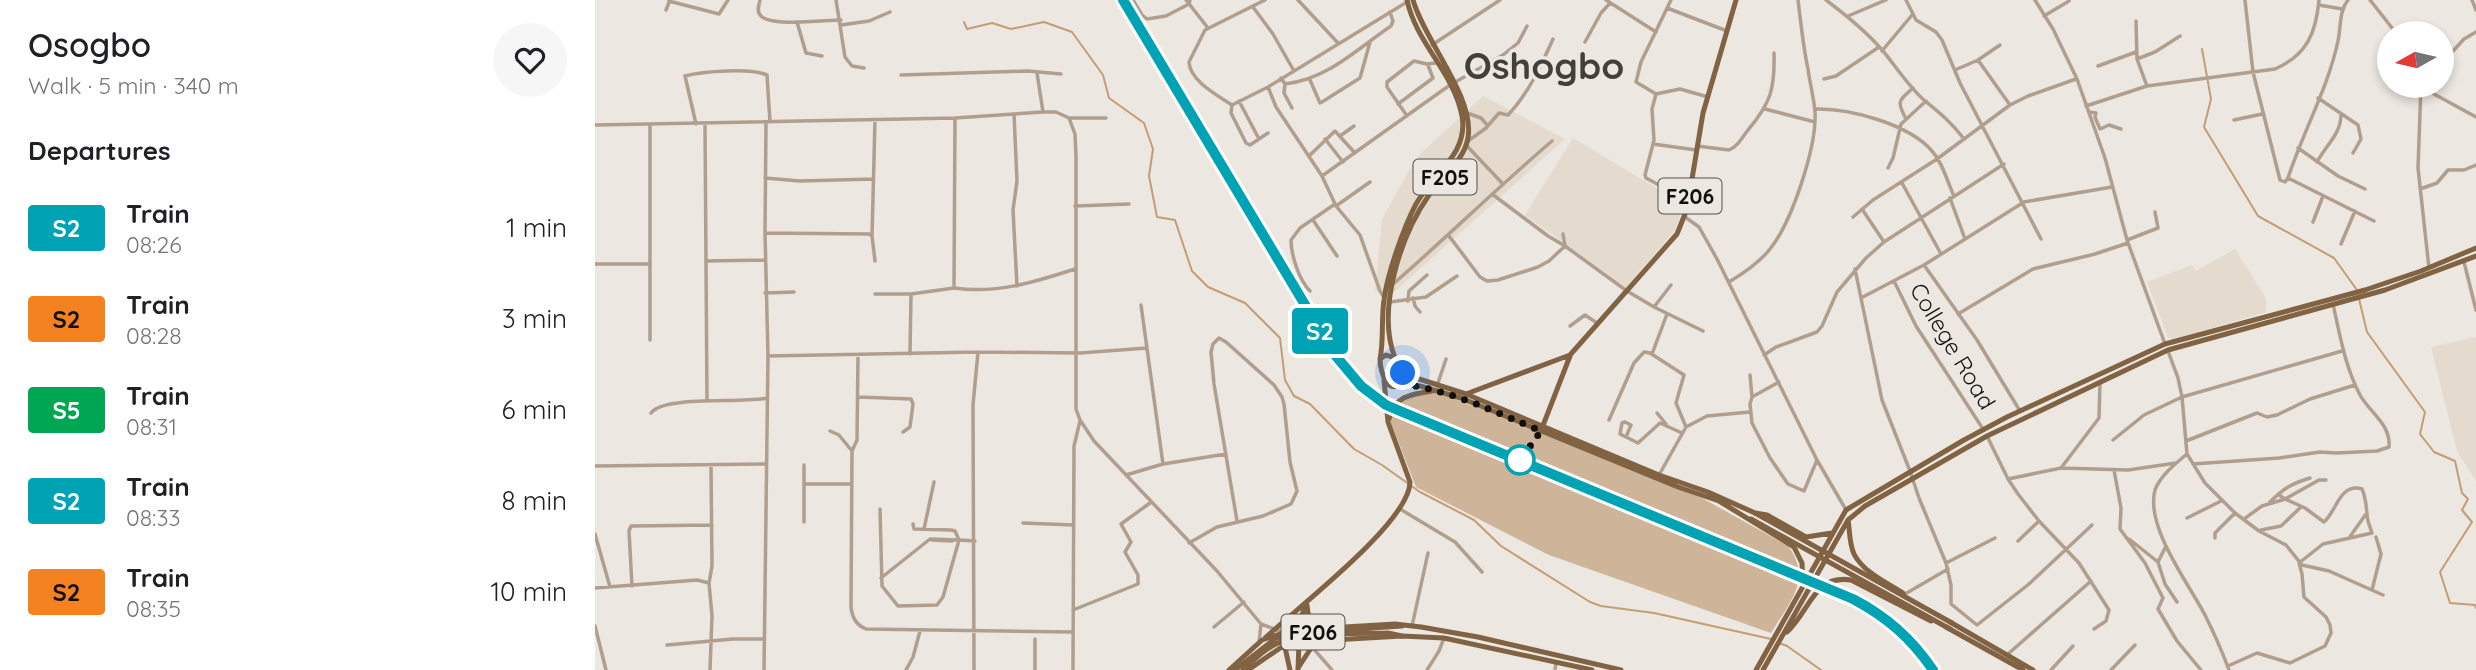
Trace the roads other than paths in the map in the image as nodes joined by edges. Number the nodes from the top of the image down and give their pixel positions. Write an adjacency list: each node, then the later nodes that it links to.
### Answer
1 (669, 0): 2 (street); 28 (street)
2 (728, 0)
3 (760, 0): 37 (street)
4 (836, 0): 38 (street)
5 (1133, 0): 20 (street)
6 (1265, 0): 25 (street)
7 (1298, 0): 48 (street)
8 (1500, 0): 50 (street)
9 (1671, 0): 26 (street)
10 (1736, 0): 41 (main road, F206)
11 (1798, 0): 90 (street)
12 (1826, 0): 33 (street)
13 (1886, 0): 33 (street)
14 (1906, 0): 32 (street)
15 (2035, 0): 34 (street)
16 (2245, 0): 64 (street)
17 (2348, 0): 27 (street)
18 (2370, 0): 36 (street)
19 (2472, 0): 29 (street)
20 (1188, 1): 40 (street)
21 (1409, 1): 31 (street); 50 (main road, F205)
22 (2069, 1): 34 (street)
23 (1608, 2): 42 (street); 47 (street)
24 (2319, 2): 27 (street); 64 (street)
25 (1253, 7): 40 (street); 63 (street)
26 (1667, 8): 41 (street); 42 (street)
27 (2341, 9): 79 (street)
28 (666, 10)
29 (2476, 10)
30 (890, 12): 38 (street)
31 (1390, 12): 46 (street); 48 (street)
32 (1912, 15): 51 (street); 62 (street)
33 (1848, 16): 51 (street)
34 (2044, 16): 70 (street)
35 (2136, 21): 53 (street)
36 (2387, 21)
37 (797, 22): 38 (street); 55 (street)
38 (841, 22): 61 (street)
39 (1527, 26): 73 (street)
40 (1208, 28): 85 (street)
41 (1727, 31): 78 (main road, F206)
42 (1656, 32): 77 (street)
43 (2476, 32): 52 (street)
44 (2180, 36): 56 (street)
45 (1553, 39): 113 (street)
46 (1371, 40): 71 (street); 71 (street)
47 (1585, 42)
48 (1338, 43): 63 (street)
49 (2000, 45): 57 (street)
50 (1430, 47): 58 (main road, F205); 73 (main road, F205)
51 (1881, 49): 69 (street); 76 (street)
52 (2454, 50)
53 (2136, 52): 56 (street); 60 (street)
54 (1774, 53): 89 (street)
55 (822, 55)
56 (2137, 59): 74 (street)
57 (1978, 60): 62 (street); 86 (street)
58 (1436, 63): 59 (street); 73 (main road, F205)
59 (1427, 64): 84 (street); 84 (street)
60 (2098, 66)
61 (864, 68)
62 (1955, 70): 109 (street)
63 (1294, 71): 68 (street)
64 (2253, 72): 74 (street); 96 (street)
65 (1037, 73): 66 (street); 67 (street); 91 (street)
66 (1061, 74)
67 (901, 75)
68 (1281, 78): 72 (street); 75 (street)
69 (1823, 79)
70 (2077, 79): 86 (street); 87 (street)
71 (1310, 80): 72 (street)
72 (1285, 84): 88 (street)
73 (1453, 84): 93 (main road, F205); 97 (street); 206 (main road, F205)
74 (2147, 86): 87 (street)
75 (1268, 87): 82 (street); 129 (street)
76 (1913, 88): 83 (street); 102 (street)
77 (1656, 94): 78 (street); 123 (street)
78 (1708, 97): 124 (main road, F206)
79 (2318, 98): 94 (street); 125 (street)
80 (2420, 98): 146 (street)
81 (2441, 98): 98 (street)
82 (1239, 101): 85 (street); 118 (street)
83 (1926, 101): 102 (street); 120 (street)
84 (1398, 104): 97 (street)
85 (1232, 105): 118 (street)
86 (2010, 105): 109 (street)
87 (2086, 106): 92 (street)
88 (1292, 108)
89 (1765, 108): 106 (street); 124 (street)
90 (1815, 109): 106 (street); 114 (street)
91 (1043, 112): 95 (street); 100 (street)
92 (2088, 112): 115 (street); 144 (street)
93 (1467, 113): 113 (street); 122 (main road, F205)
94 (2340, 113): 126 (street); 128 (street)
95 (1014, 114): 99 (street); 193 (street)
96 (2262, 114): 104 (street); 139 (street)
97 (1407, 116): 127 (street)
98 (2476, 117)
99 (955, 118): 103 (street); 195 (street)
100 (1069, 118): 101 (street); 154 (street)
101 (1106, 118)
102 (1906, 119): 114 (street)
103 (875, 120): 105 (street); 140 (street)
104 (2234, 120)
105 (768, 122): 107 (street); 108 (street); 138 (street)
106 (1815, 122): 191 (street)
107 (705, 123): 108 (street); 179 (street)
108 (697, 124): 111 (street)
109 (1982, 124): 120 (street); 134 (street)
110 (595, 125): 111 (street)
111 (650, 125): 183 (street)
112 (1354, 126): 117 (street)
113 (1488, 126): 122 (street)
114 (1901, 128): 131 (street); 136 (street)
115 (2121, 129)
116 (1268, 133): 118 (street)
117 (1340, 136): 119 (street); 127 (street)
118 (1259, 139)
119 (1325, 139): 129 (street); 132 (street)
120 (1964, 139): 131 (street)
121 (1552, 141): 143 (street)
122 (1467, 143): 143 (street); 194 (main road, F205)
123 (1653, 144): 124 (street); 150 (street)
124 (1697, 148): 150 (main road, F206)
125 (2298, 148): 130 (street); 139 (street)
126 (2323, 150): 130 (street); 133 (street)
127 (1355, 153): 132 (street)
128 (2353, 153)
129 (1309, 156): 137 (street)
130 (2309, 156): 133 (street)
131 (1937, 159): 142 (street); 149 (street)
132 (1343, 162): 137 (street)
133 (2317, 162): 145 (street)
134 (2004, 164): 149 (street); 151 (street)
135 (2476, 166): 146 (street)
136 (1888, 168)
137 (1322, 176): 153 (street)
138 (765, 178): 140 (street); 164 (street)
139 (2288, 178): 148 (street)
140 (873, 179): 166 (street)
141 (1370, 182): 153 (street)
142 (1902, 183): 155 (street); 160 (street)
143 (1502, 184): 147 (street)
144 (2112, 187): 151 (street); 171 (street)
145 (2365, 189)
146 (2420, 189): 185 (street)
147 (1492, 194): 167 (street); 173 (street)
148 (2323, 196): 156 (street); 163 (street)
149 (1952, 197): 160 (street); 168 (street)
150 (1689, 201): 158 (main road, F206)
151 (2024, 202): 168 (street); 169 (street)
152 (1129, 204): 154 (street)
153 (1336, 205): 161 (street); 206 (street)
154 (1075, 206): 186 (street)
155 (1862, 209): 159 (street); 170 (street)
156 (2355, 211): 162 (street); 172 (street)
157 (2155, 212): 171 (street)
158 (1685, 217): 191 (street); 197 (main road, F206)
159 (1853, 217)
160 (1920, 218): 170 (street); 175 (street)
161 (1313, 220): 176 (street); 196 (street)
162 (2374, 221)
163 (2313, 222)
164 (765, 233): 166 (street); 178 (street)
165 (1563, 234): 173 (street)
166 (872, 236): 180 (street)
167 (1449, 236): 173 (street); 194 (street)
168 (1965, 239): 175 (street)
169 (2041, 239)
170 (1884, 242): 187 (street)
171 (2127, 242): 214 (street); 219 (street)
172 (2341, 244)
173 (1565, 246): 197 (street)
174 (2476, 248): 185 (main road)
175 (1941, 254): 184 (street)
176 (1337, 256)
177 (2476, 256): 181 (main road)
178 (765, 260): 179 (street); 200 (street)
179 (706, 261): 247 (street)
180 (875, 261)
181 (2463, 262): 198 (street); 201 (main road)
182 (595, 264): 183 (street)
183 (649, 264): 218 (street)
184 (1924, 265): 190 (street); 214 (street)
185 (2429, 268): 201 (main road)
186 (1075, 269): 193 (street); 223 (street)
187 (1855, 269): 205 (street); 228 (street)
188 (1427, 275): 207 (street)
189 (1457, 276): 207 (street)
190 (1894, 281): 205 (street); 259 (street, College Road)
191 (1729, 282): 228 (street)
192 (1671, 285): 210 (street)
193 (1017, 286): 195 (street)
194 (1391, 287): 206 (main road, F205)
195 (954, 288): 203 (street)
196 (1310, 290)
197 (1627, 291): 210 (street); 215 (main road, F206)
198 (2473, 291): 211 (street)
199 (794, 292): 200 (street)
200 (765, 293): 229 (street)
201 (2366, 293): 204 (main road)
202 (876, 294): 203 (street)
203 (911, 294): 224 (street)
204 (2354, 296): 208 (main road); 219 (main road)
205 (1861, 298): 280 (street)
206 (1386, 299): 207 (street); 230 (main road, F205); 231 (main road, F205)
207 (1411, 299): 212 (street)
208 (2333, 304): 219 (main road); 221 (street)
209 (1141, 305): 220 (street)
210 (1654, 307): 213 (street)
211 (2476, 310)
212 (1420, 312)
213 (1667, 314): 217 (street); 225 (street)
214 (1958, 314): 249 (street)
215 (1599, 324): 216 (street); 227 (main road, F206)
216 (1570, 326)
217 (1703, 331)
218 (650, 340)
219 (2167, 347): 236 (main road); 246 (street); 249 (main road)
220 (1147, 348): 223 (street); 273 (street)
221 (2342, 351): 239 (street); 246 (street)
222 (978, 352): 223 (street); 224 (street); 322 (street)
223 (1075, 352): 253 (street)
224 (910, 354): 226 (street)
225 (1652, 354): 254 (street); 257 (street)
226 (858, 355): 229 (street); 244 (street)
227 (1570, 355): 242 (main road, F206); 258 (main road, F206)
228 (1764, 355): 237 (street)
229 (768, 356): 243 (street)
230 (1395, 358): 231 (main road); 233 (main road, F205)
231 (1380, 359): 235 (main road, F205)
232 (1446, 359): 241 (street)
233 (1401, 369): 238 (main road, F205); 241 (main road)
234 (1750, 375): 245 (street)
235 (1384, 380): 240 (main road); 248 (main road, F206)
236 (2100, 381): 263 (main road); 278 (street)
237 (1779, 382): 245 (street); 270 (street)
238 (1402, 384): 240 (main road); 241 (main road)
239 (2355, 384): 266 (street); 274 (street)
240 (1395, 387): 248 (main road)
241 (1437, 388): 242 (main road); 255 (main road); 258 (main road)
242 (1466, 394): 258 (main road)
243 (767, 397): 247 (street); 272 (street)
244 (858, 397): 261 (street); 267 (street)
245 (1752, 397): 250 (street)
246 (2182, 397): 265 (street); 266 (street)
247 (707, 401): 251 (street)
248 (1386, 404): 255 (main road, F206)
249 (2020, 411): 259 (main road)
250 (1751, 412): 257 (street); 270 (street)
251 (651, 413)
252 (1657, 413): 256 (street)
253 (1080, 420): 281 (street); 310 (street)
254 (1609, 420)
255 (1388, 422): 296 (main road, F206)
256 (1666, 424): 262 (street); 264 (street)
257 (1686, 427): 262 (street)
258 (1541, 429): 282 (main road); 300 (main road)
259 (1983, 429): 263 (street, College Road); 280 (main road)
260 (830, 431): 267 (street)
261 (903, 432)
262 (1682, 433): 282 (street)
263 (1987, 436): 280 (main road); 284 (street, College Road)
264 (1626, 437)
265 (2113, 440)
266 (2186, 441): 269 (street)
267 (852, 451): 288 (street)
268 (1226, 454): 273 (street); 304 (street); 304 (street)
269 (2187, 454): 271 (street); 274 (street)
270 (1817, 460): 297 (street)
271 (2177, 462): 279 (street); 325 (street)
272 (766, 464): 275 (street); 364 (street)
273 (1163, 464): 281 (street)
274 (2193, 464): 291 (street)
275 (712, 465): 277 (street); 309 (street)
276 (804, 465): 287 (street)
277 (595, 466)
278 (2061, 468): 279 (street); 284 (street)
279 (2114, 470): 318 (street)
280 (1911, 474): 297 (main road); 303 (main road); 329 (street)
281 (1126, 475): 292 (street)
282 (1659, 475): 300 (main road)
283 (2309, 478): 289 (street)
284 (2008, 479): 305 (street, College Road)
285 (2326, 481): 290 (street)
286 (934, 482): 312 (street)
287 (804, 484): 288 (street); 306 (street)
288 (852, 484): 358 (street)
289 (2279, 495): 290 (street); 293 (street)
290 (2285, 499): 293 (street); 294 (street)
291 (2221, 501): 298 (street); 301 (street)
292 (1151, 503): 324 (street); 346 (street)
293 (2269, 503): 302 (street)
294 (2301, 507): 299 (street); 313 (street)
295 (880, 509): 333 (street)
296 (1400, 509): 332 (street); 344 (main road, F206)
297 (1846, 510): 314 (main road)
298 (2235, 513): 302 (street); 319 (street)
299 (2367, 514): 320 (street); 320 (street)
300 (1753, 516): 314 (main road); 336 (main road); 352 (main road, bridge)
301 (2187, 518)
302 (2243, 519): 313 (street)
303 (1848, 520): 341 (main road); 366 (main road)
304 (1237, 521): 324 (street)
305 (2039, 521): 323 (street); 326 (street, College Road)
306 (804, 522)
307 (1023, 523): 310 (street)
308 (913, 524): 312 (street)
309 (712, 525): 335 (street); 337 (street)
310 (1073, 525): 346 (street)
311 (2092, 525): 326 (street)
312 (924, 528): 321 (street)
313 (2259, 531): 330 (street)
314 (1833, 533): 336 (main road)
315 (595, 534): 338 (street)
316 (2376, 537): 340 (street)
317 (1994, 538): 329 (street)
318 (2127, 538): 328 (street); 403 (street)
319 (2215, 538)
320 (2347, 539): 330 (street)
321 (959, 540): 322 (street); 333 (street); 333 (street)
322 (975, 541): 359 (street)
323 (2018, 541)
324 (1189, 543): 343 (street)
325 (2166, 547): 328 (street); 379 (street)
326 (2066, 548): 331 (street); 334 (street, College Road)
327 (1428, 553): 351 (street)
328 (2158, 562): 345 (street)
329 (1946, 563): 331 (street)
330 (2299, 563): 340 (street); 379 (street)
331 (1948, 569): 341 (street)
332 (1482, 572)
333 (881, 578)
334 (2091, 580): 357 (street, College Road); 377 (street)
335 (709, 583): 337 (street); 367 (street)
336 (1803, 585): 366 (main road)
337 (632, 586): 338 (street)
338 (610, 587): 339 (street)
339 (595, 588)
340 (2372, 590): 342 (street)
341 (1905, 594): 352 (main road)
342 (2383, 595)
343 (1244, 602): 348 (street); 353 (street)
344 (1307, 602): 347 (main road, F206); 355 (main road); 356 (main road)
345 (2177, 602)
346 (1073, 610): 360 (street)
347 (1282, 623): 354 (main road, F206); 361 (main road)
348 (1261, 624): 354 (street); 368 (street)
349 (595, 626): 381 (street)
350 (1402, 626): 351 (main road); 356 (main road); 389 (main road, F206, bridge)
351 (1412, 626): 375 (main road)
352 (1951, 626): 366 (main road); 377 (main road); 399 (main road)
353 (1215, 627)
354 (1274, 629): 361 (street); 368 (main road, F206)
355 (1297, 629): 356 (main road); 361 (main road); 369 (main road)
356 (1315, 629): 370 (main road)
357 (2094, 629)
358 (920, 631): 359 (street); 384 (street)
359 (974, 631): 360 (street); 385 (street)
360 (1073, 632): 387 (street)
361 (1283, 633): 368 (main road); 372 (main road)
362 (1402, 636): 363 (main road); 370 (main road); 390 (main road, F206, bridge)
363 (1444, 638): 375 (main road); 393 (street)
364 (763, 639): 367 (street); 383 (street)
365 (1035, 639): 386 (street)
366 (1777, 639): 397 (main road); 398 (main road)
367 (710, 641): 371 (street); 382 (street)
368 (1261, 642): 388 (main road)
369 (1298, 642): 370 (main road); 372 (main road); 380 (main road)
370 (1313, 643): 380 (main road); 392 (street)
371 (667, 645)
372 (1286, 645): 390 (main road); 391 (main road)
373 (2135, 645): 402 (street)
374 (2073, 646): 401 (street)
375 (1507, 648): 376 (main road); 376 (main road)
376 (1546, 656): 378 (main road); 396 (main road)
377 (2006, 656): 400 (main road)
378 (1556, 662): 394 (street); 395 (main road)
379 (2229, 668)
380 (1298, 669)
381 (606, 670)
382 (710, 670)
383 (764, 670)
384 (906, 670)
385 (974, 670)
386 (1035, 670)
387 (1073, 670)
388 (1229, 670)
389 (1235, 670)
390 (1246, 670)
391 (1290, 670)
392 (1332, 670)
393 (1427, 670)
394 (1555, 670)
395 (1592, 670)
396 (1621, 670)
397 (1756, 670)
398 (1763, 670)
399 (2023, 670)
400 (2033, 670)
401 (2050, 670)
402 (2111, 670)
403 (2201, 670)

